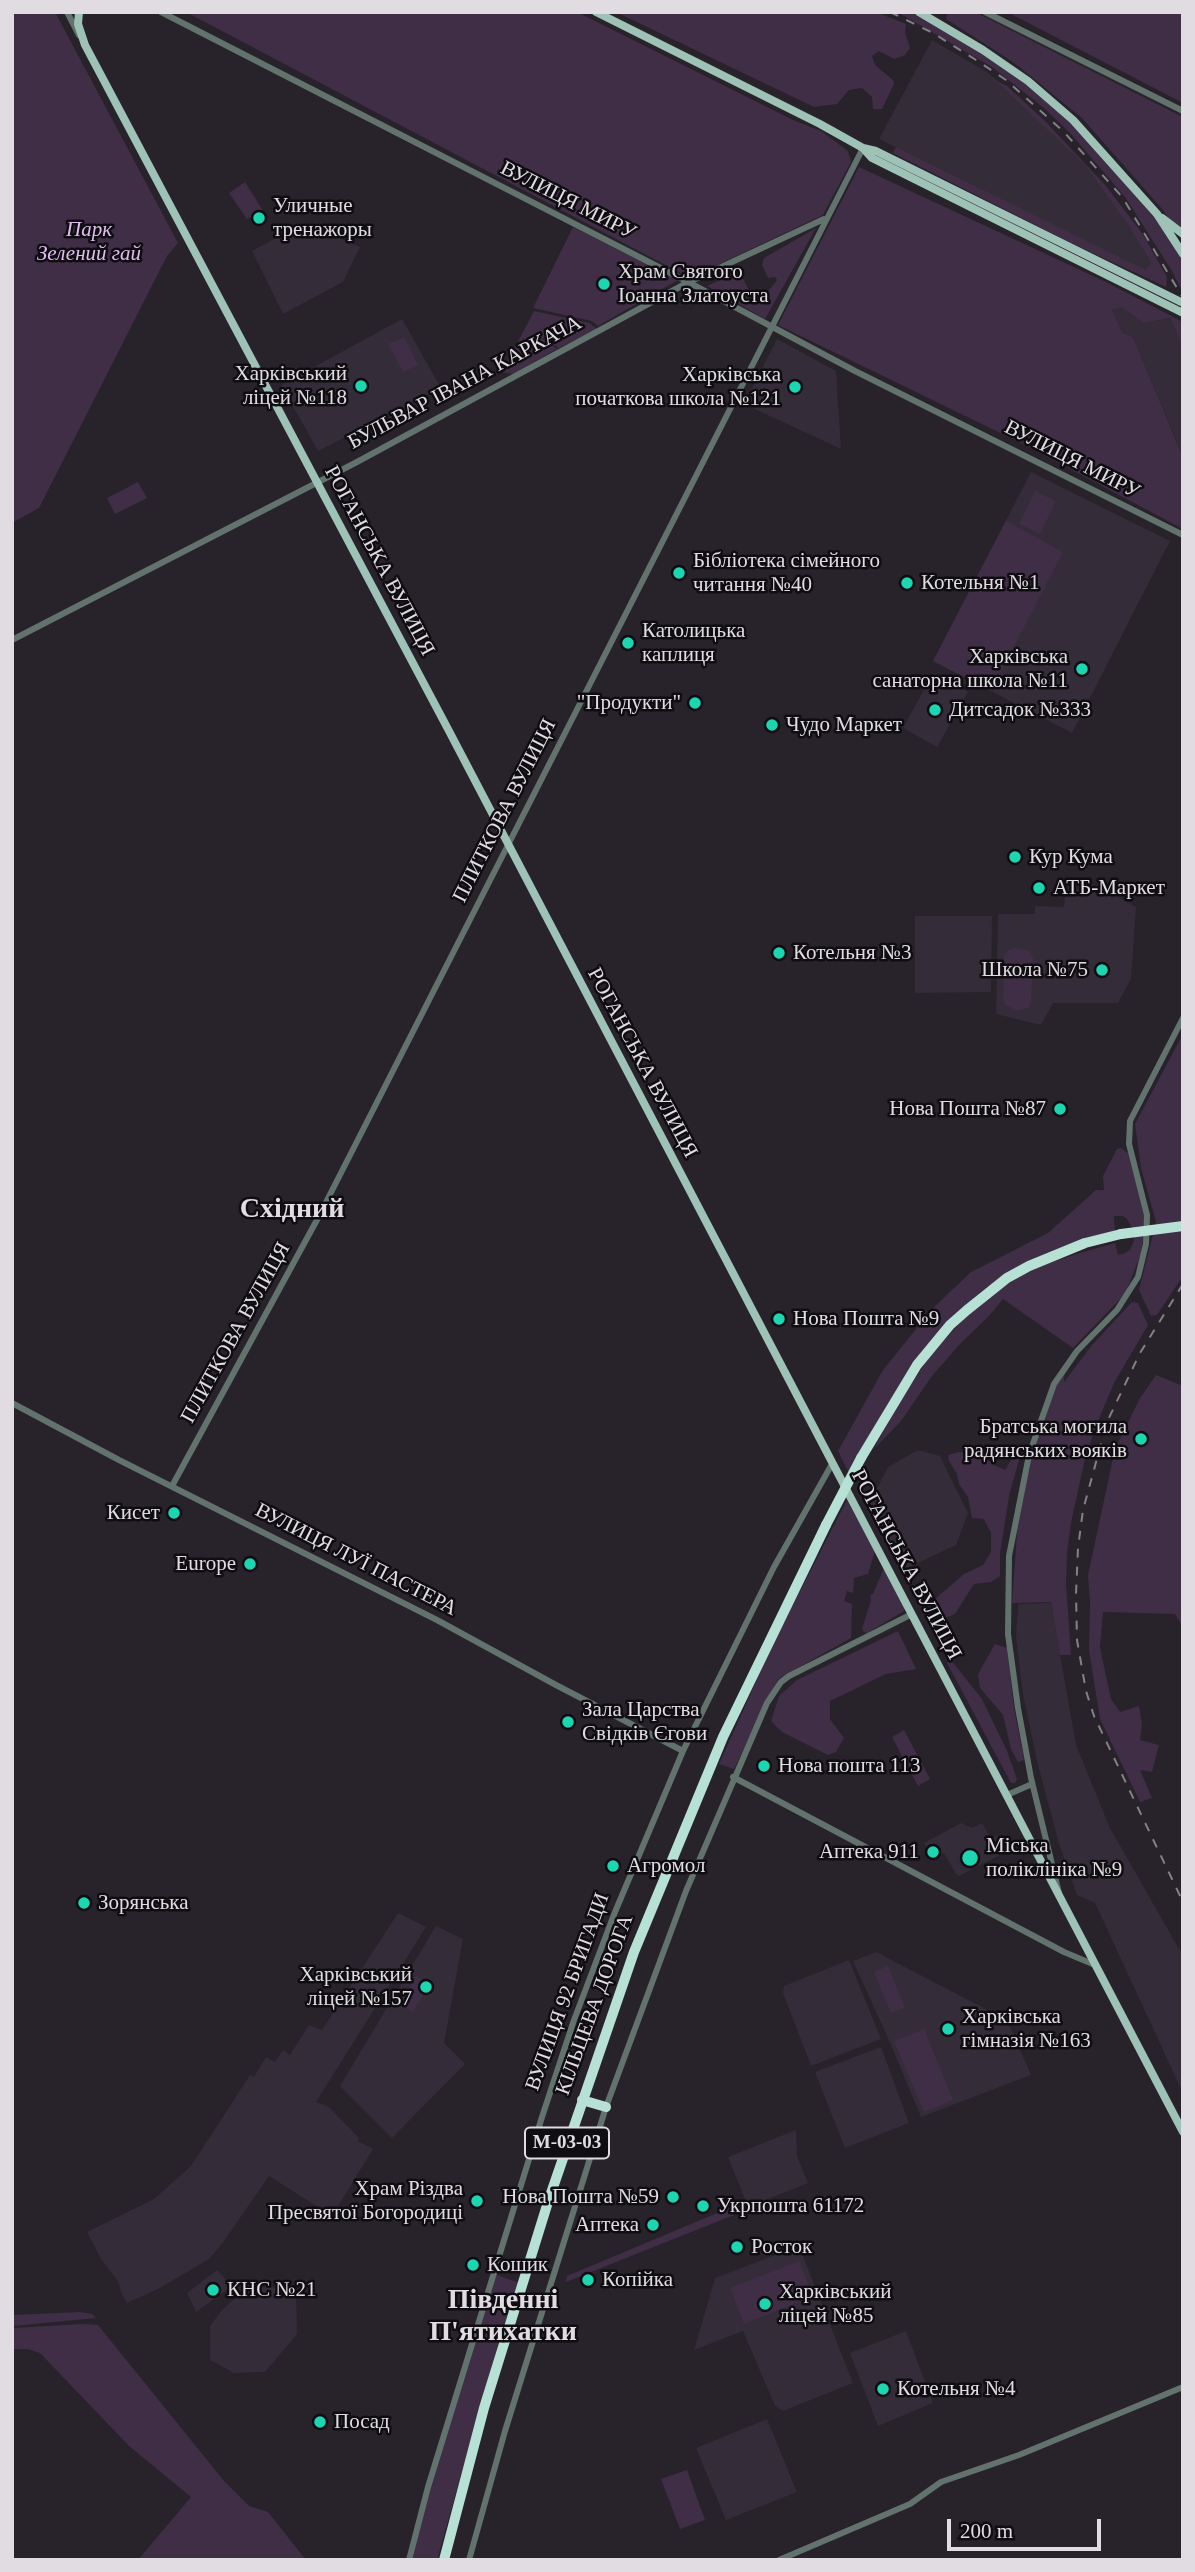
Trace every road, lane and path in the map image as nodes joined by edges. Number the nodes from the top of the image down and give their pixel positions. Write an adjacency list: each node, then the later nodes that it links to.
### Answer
1 (66, 12): 7 (street, РОГАНСЬКА ВУЛИЦЯ)
2 (79, 12): 7 (main road)
3 (161, 12): 15 (street, ВУЛИЦЯ МИРУ)
4 (596, 12): 9 (main road)
5 (919, 12): 10 (main road)
6 (985, 12): 8 (street)
7 (85, 45): 19 (main road, РОГАНСЬКА ВУЛИЦЯ)
8 (1183, 111)
9 (863, 148): 11 (street, ПЛИТКОВА ВУЛИЦЯ); 14 (main road)
10 (1157, 214): 12 (main road); 13 (main road)
11 (825, 219): 15 (street, БУЛЬВАР ІВАНА КАРКАЧА); 18 (street, ПЛИТКОВА ВУЛИЦЯ)
12 (1183, 233)
13 (1183, 254)
14 (1121, 276): 16 (main road); 17 (main road)
15 (688, 282): 18 (street, ВУЛИЦЯ МИРУ); 19 (street, БУЛЬВАР ІВАНА КАРКАЧА)
16 (1183, 303)
17 (1183, 313)
18 (773, 326): 20 (street, ВУЛИЦЯ МИРУ); 22 (street, ПЛИТКОВА ВУЛИЦЯ)
19 (317, 481): 21 (street, БУЛЬВАР ІВАНА КАРКАЧА); 22 (main road, РОГАНСЬКА ВУЛИЦЯ)
20 (1183, 535)
21 (12, 640)
22 (507, 844): 26 (main road, РОГАНСЬКА ВУЛИЦЯ); 27 (street, ПЛИТКОВА ВУЛИЦЯ)
23 (1183, 1018): 31 (street)
24 (1183, 1226): 35 (highway, КІЛЬЦЕВА ДОРОГА / М-03-03, bridge)
25 (12, 1403): 27 (street, ВУЛИЦЯ ЛУЇ ПАСТЕРА)
26 (832, 1464): 28 (main road, РОГАНСЬКА ВУЛИЦЯ); 29 (street, ВУЛИЦЯ 92 БРИГАДИ)
27 (172, 1486): 29 (street, ВУЛИЦЯ ЛУЇ ПАСТЕРА)
28 (912, 1614): 30 (street); 32 (main road, РОГАНСЬКА ВУЛИЦЯ)
29 (683, 1751): 39 (street, ВУЛИЦЯ 92 БРИГАДИ)
30 (733, 1777): 34 (street); 36 (street)
31 (1032, 1784): 32 (street); 33 (street)
32 (1007, 1795): 33 (main road, РОГАНСЬКА ВУЛИЦЯ)
33 (1060, 1894): 34 (main road, РОГАНСЬКА ВУЛИЦЯ)
34 (1096, 1966): 37 (main road, РОГАНСЬКА ВУЛИЦЯ)
35 (582, 2100): 36 (highway); 40 (highway, КІЛЬЦЕВА ДОРОГА / М-03-03)
36 (606, 2107): 41 (street)
37 (1183, 2132)
38 (1183, 2387): 42 (street)
39 (409, 2560)
40 (444, 2560)
41 (469, 2560)
42 (779, 2560)

